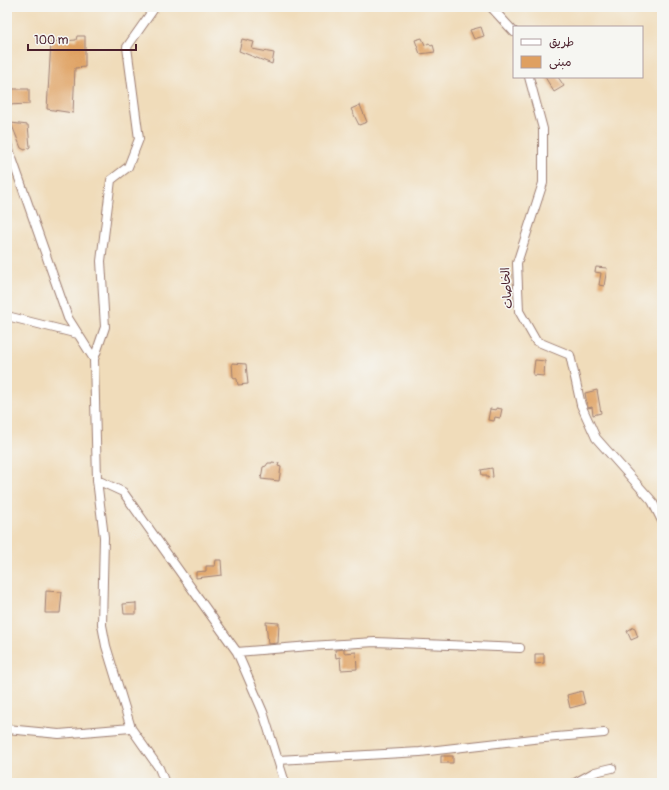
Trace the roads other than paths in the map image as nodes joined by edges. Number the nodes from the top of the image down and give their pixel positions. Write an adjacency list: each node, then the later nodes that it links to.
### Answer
1 (153, 7): 8 (street)
2 (491, 7): 3 (street)
3 (513, 31)
4 (529, 78): 10 (street, الخاصات)
5 (7, 144): 7 (street)
6 (7, 316): 7 (street)
7 (78, 334): 8 (street)
8 (94, 359): 9 (street)
9 (97, 480): 12 (street); 13 (street)
10 (662, 521)
11 (520, 648): 12 (street)
12 (236, 652): 16 (street)
13 (131, 728): 14 (street); 18 (street)
14 (7, 729)
15 (604, 733): 16 (street)
16 (278, 760): 19 (street)
17 (612, 768): 20 (street)
18 (165, 783)
19 (285, 783)
20 (575, 783)

